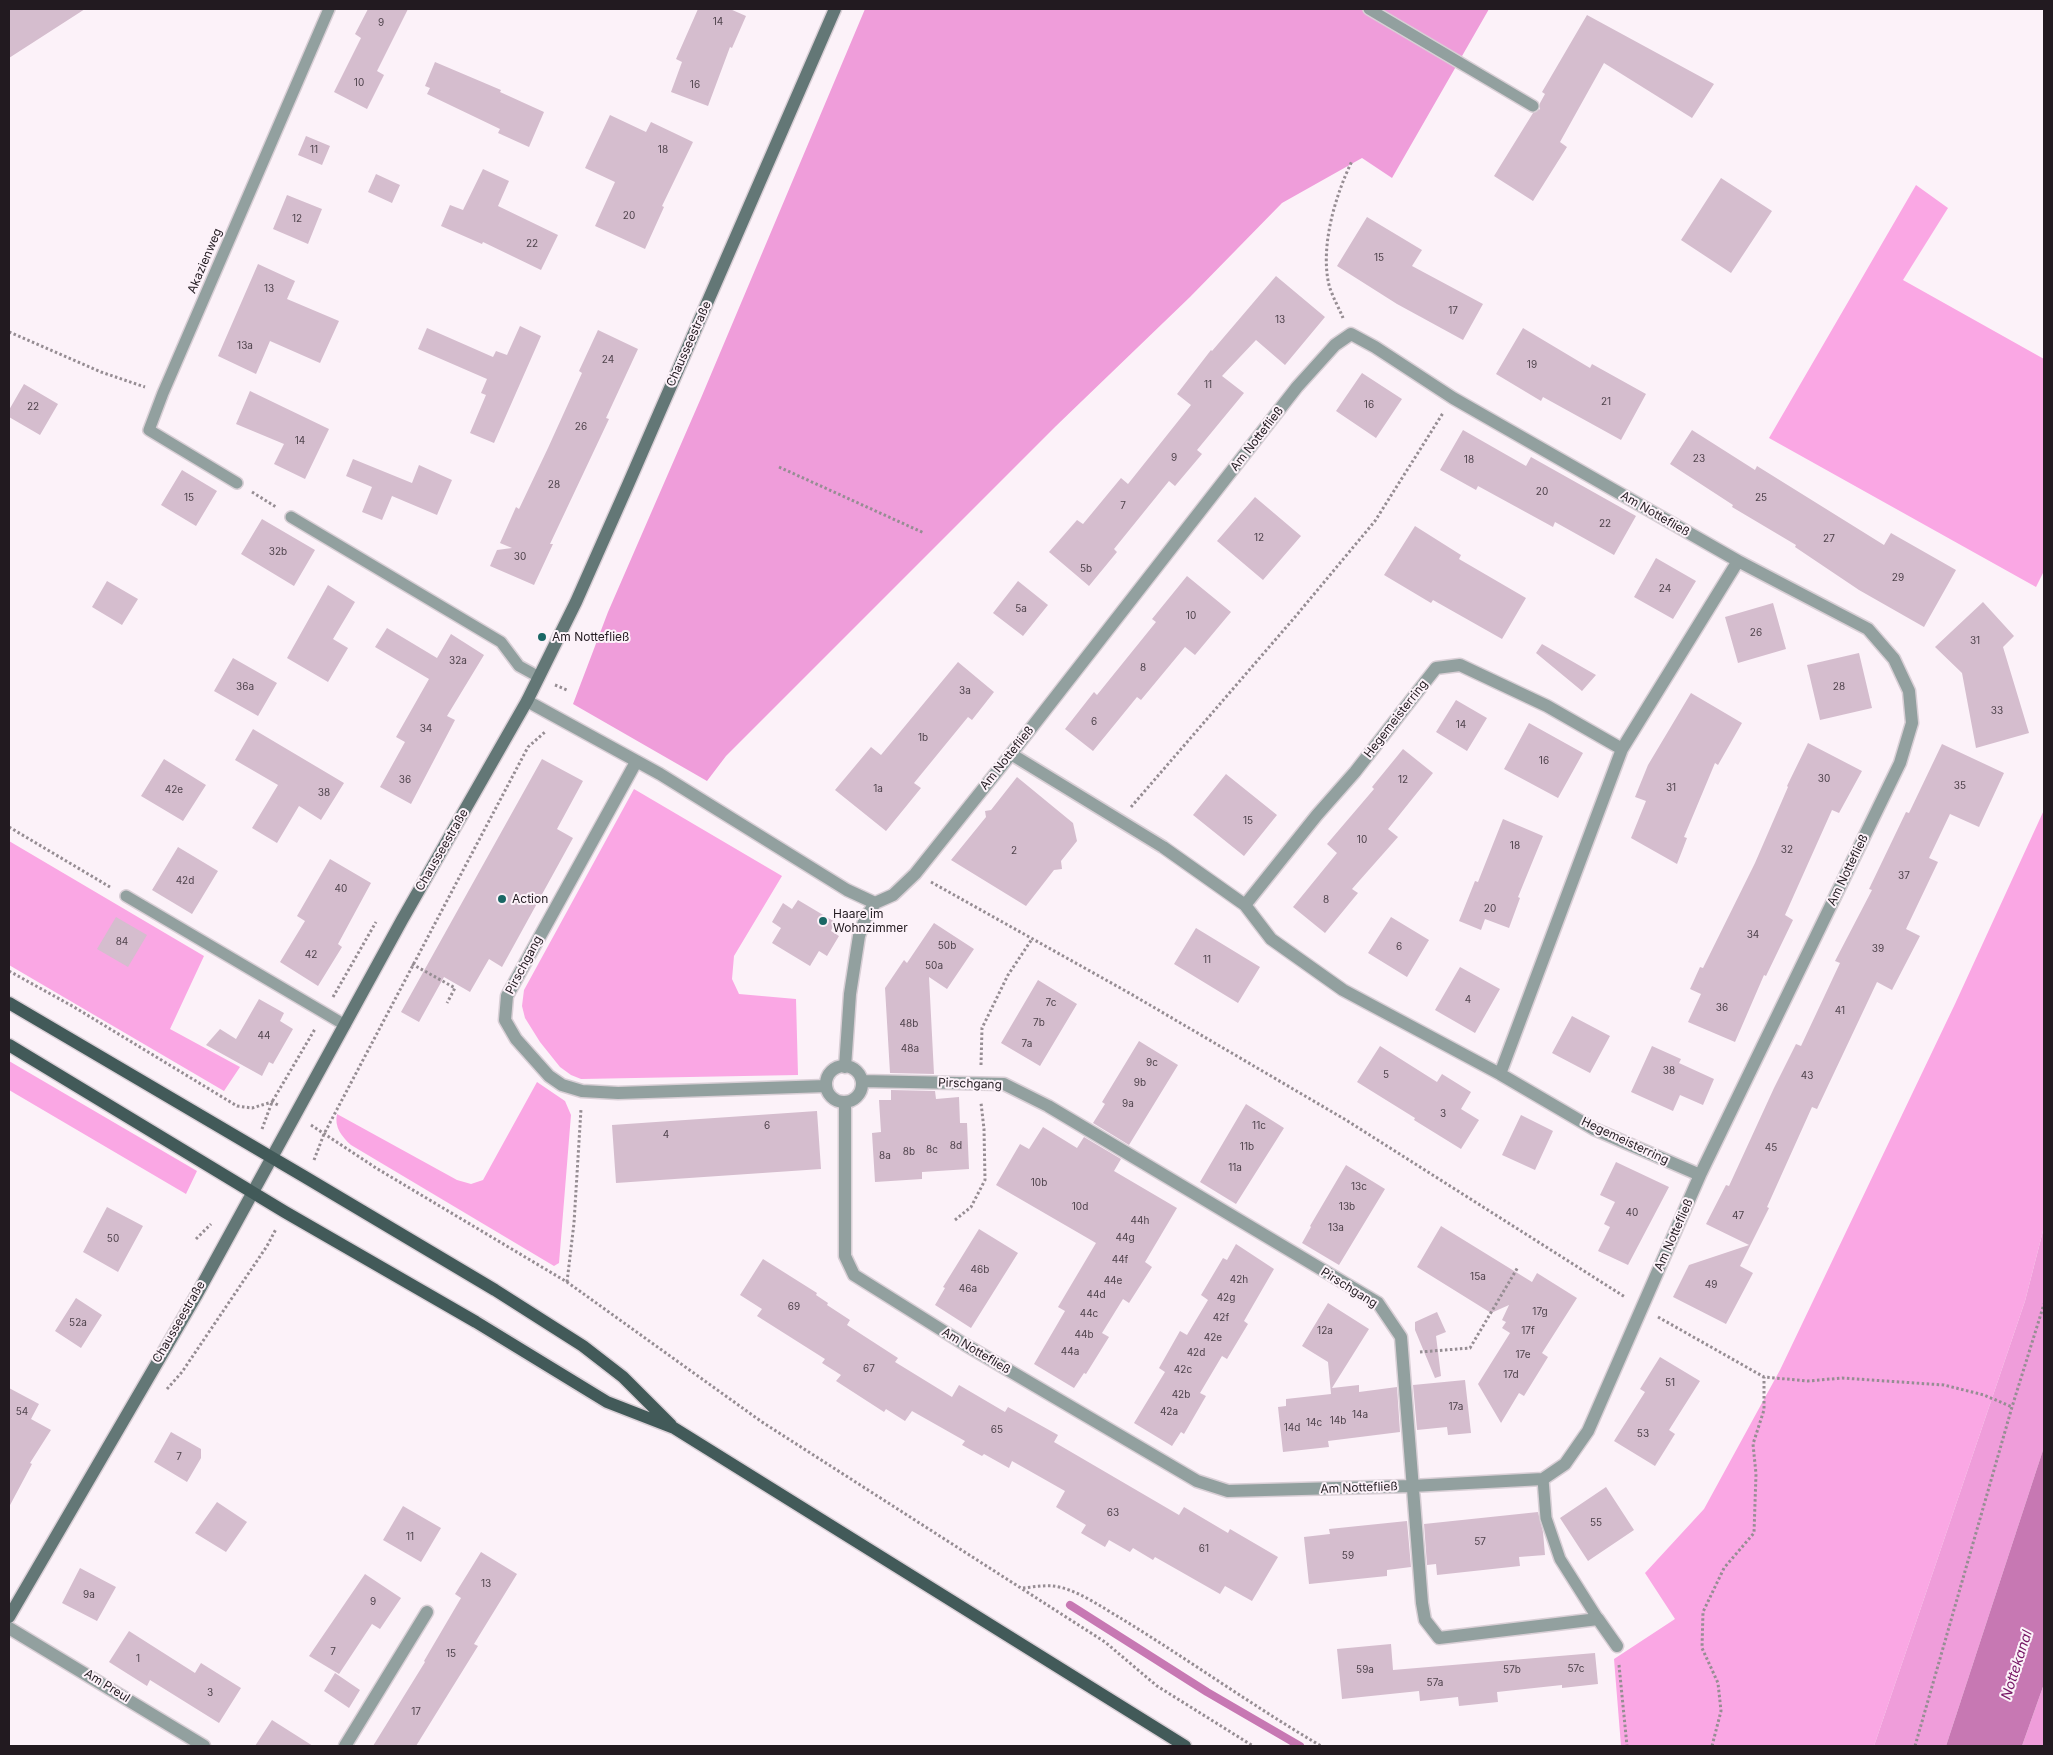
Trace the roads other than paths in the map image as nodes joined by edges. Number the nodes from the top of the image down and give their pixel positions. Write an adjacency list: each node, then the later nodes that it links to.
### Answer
1 (329, 9): 5 (lane, Akazienweg)
2 (835, 9): 8 (main road, Chausseestraße)
3 (1369, 9): 4 (lane)
4 (1533, 106)
5 (237, 483)
6 (291, 517): 8 (lane)
7 (1738, 562): 10 (street); 11 (street, Am Nottefließ); 25 (street, Am Nottefließ)
8 (539, 677): 9 (main road, Chausseestraße)
9 (527, 701): 12 (street); 17 (main road, Chausseestraße)
10 (1622, 749): 15 (street, Hegemeisterring); 20 (street)
11 (1011, 754): 14 (street, Am Nottefließ); 15 (street, Hegemeisterring)
12 (636, 762): 14 (street); 22 (street, Pirschgang)
13 (126, 896): 17 (lane)
14 (875, 903): 19 (street)
15 (1245, 905): 20 (street, Hegemeisterring)
16 (9, 1003): 24 (main road)
17 (345, 1024): 24 (main road, Chausseestraße)
18 (9, 1045): 26 (main road)
19 (845, 1067): 21 (street); 22 (street)
20 (1500, 1074): 25 (street, Hegemeisterring)
21 (862, 1081): 23 (street); 29 (street, Pirschgang)
22 (826, 1086): 23 (street)
23 (845, 1102): 29 (street, Am Nottefließ)
24 (272, 1157): 26 (main road, Chausseestraße); 27 (main road)
25 (1700, 1175): 28 (street, Am Nottefließ)
26 (253, 1192): 27 (main road); 31 (main road, Chausseestraße)
27 (674, 1428): 37 (main road)
28 (1543, 1479): 29 (street, Am Nottefließ); 32 (lane)
29 (1412, 1486): 32 (street, Pirschgang)
30 (427, 1612): 36 (street)
31 (9, 1617)
32 (1598, 1619): 34 (street)
33 (9, 1628): 35 (street, Am Preul)
34 (1617, 1646)
35 (204, 1746)
36 (345, 1746)
37 (1185, 1746)

